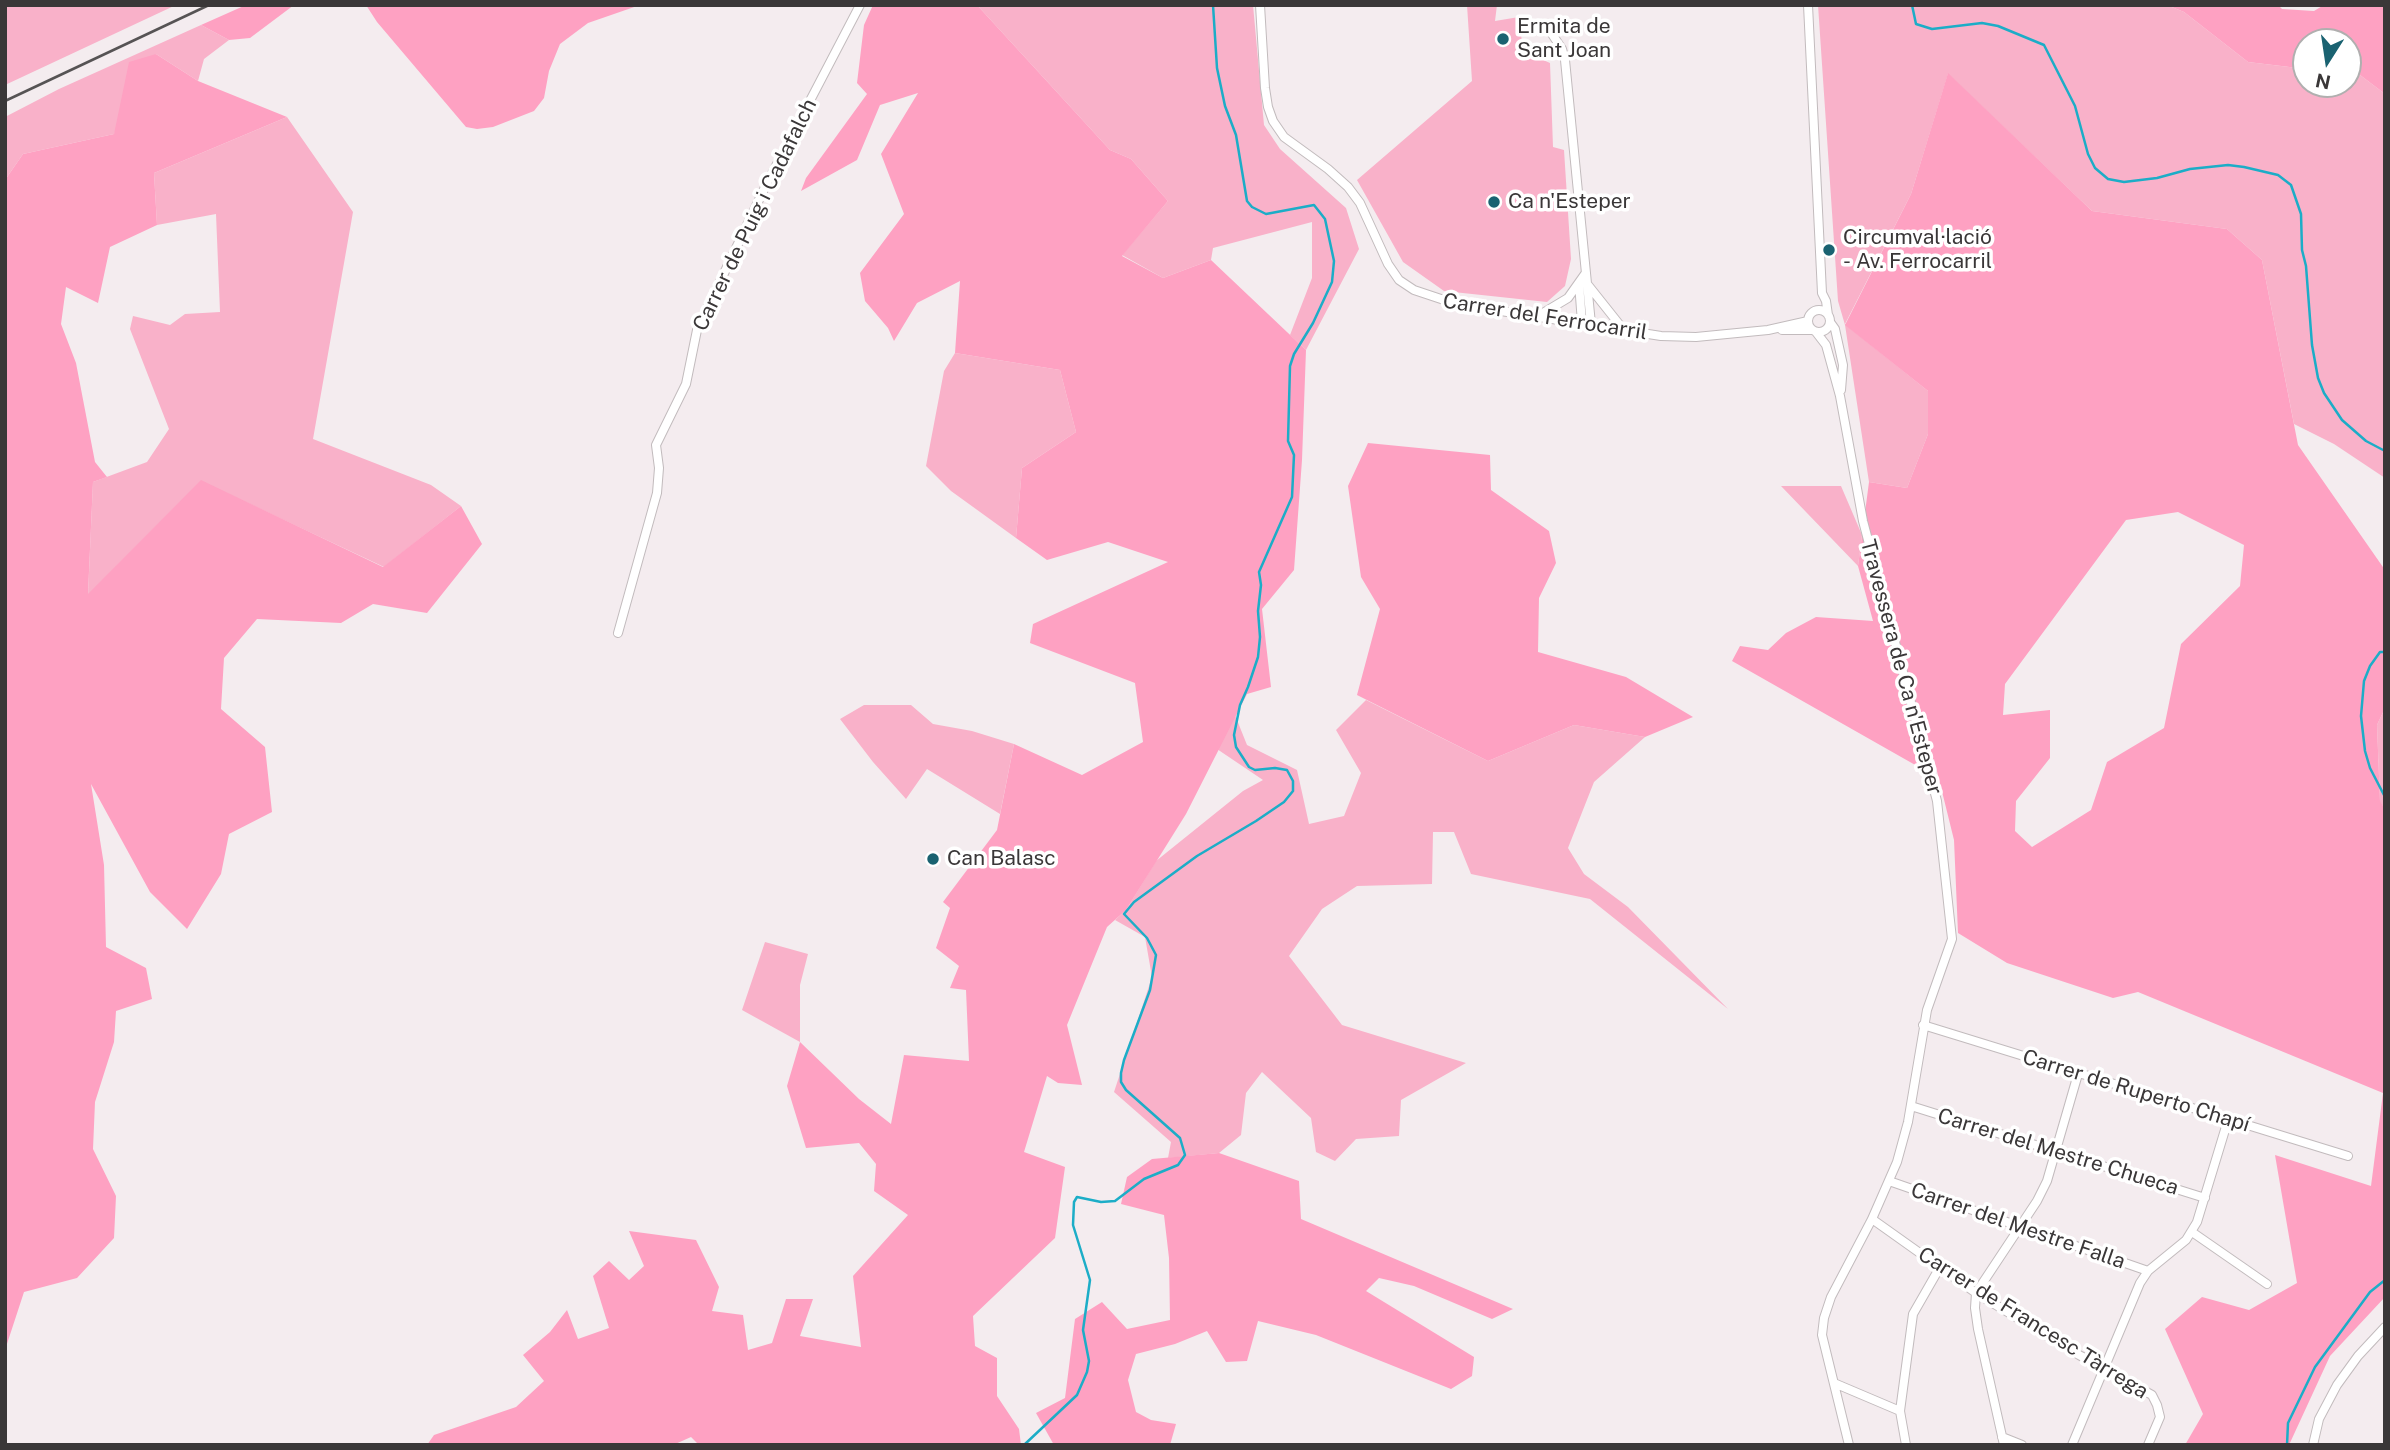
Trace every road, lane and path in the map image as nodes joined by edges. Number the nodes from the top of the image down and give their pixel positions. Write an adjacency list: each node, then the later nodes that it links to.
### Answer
1 (860, 5): 16 (street, Carrer de Puig i Cadafalch)
2 (1261, 5): 8 (street, Carrer del Ferrocarril)
3 (1808, 5): 6 (street, Travessera de Ca n'Esteper)
4 (1552, 34): 5 (street)
5 (1583, 280): 8 (street); 11 (street); 12 (street)
6 (1822, 293): 7 (street, Travessera de Ca n'Esteper); 9 (street, Travessera de Ca n'Esteper)
7 (1814, 312): 9 (street); 10 (street)
8 (1538, 316): 11 (street, Carrer del Ferrocarril)
9 (1829, 319): 14 (street); 15 (street, Travessera de Ca n'Esteper)
10 (1808, 321): 13 (street, Carrer del Ferrocarril); 14 (street)
11 (1586, 323): 12 (street, Carrer del Ferrocarril)
12 (1623, 329): 13 (street, Carrer del Ferrocarril)
13 (1768, 330): 14 (street, Carrer del Ferrocarril)
14 (1814, 331): 15 (street, Travessera de Ca n'Esteper)
15 (1840, 396): 17 (street, Travessera de Ca n'Esteper)
16 (618, 633)
17 (1923, 1025): 18 (street, Carrer de Ruperto Chapí); 19 (street)
18 (2078, 1074): 20 (street, Carrer de Ruperto Chapí); 21 (street)
19 (1911, 1106): 21 (street, Carrer del Mestre Chueca); 23 (street)
20 (2228, 1120): 22 (street, Carrer de Ruperto Chapí); 24 (street)
21 (2057, 1152): 24 (street, Carrer del Mestre Chueca); 26 (street)
22 (2348, 1156)
23 (1889, 1181): 25 (street); 26 (street, Carrer del Mestre Falla)
24 (2205, 1198): 27 (street)
25 (1872, 1219): 28 (street, Carrer de Francesc Tàrrega); 34 (street)
26 (2018, 1227): 29 (street, Carrer del Mestre Falla); 31 (street)
27 (2192, 1232): 29 (street); 30 (street)
28 (1940, 1267): 31 (street, Carrer de Francesc Tàrrega); 35 (street)
29 (2148, 1271): 33 (street)
30 (2267, 1284)
31 (1976, 1293): 33 (street, Carrer de Francesc Tàrrega); 36 (street)
32 (2385, 1327): 42 (street)
33 (2104, 1369): 40 (street); 41 (street, Carrer de Francesc Tàrrega)
34 (1834, 1383): 35 (street); 37 (street)
35 (1899, 1411): 38 (street)
36 (2003, 1441): 39 (street)
37 (1849, 1445)
38 (1906, 1445)
39 (2022, 1445)
40 (2072, 1445)
41 (2148, 1445)
42 (2313, 1445)

